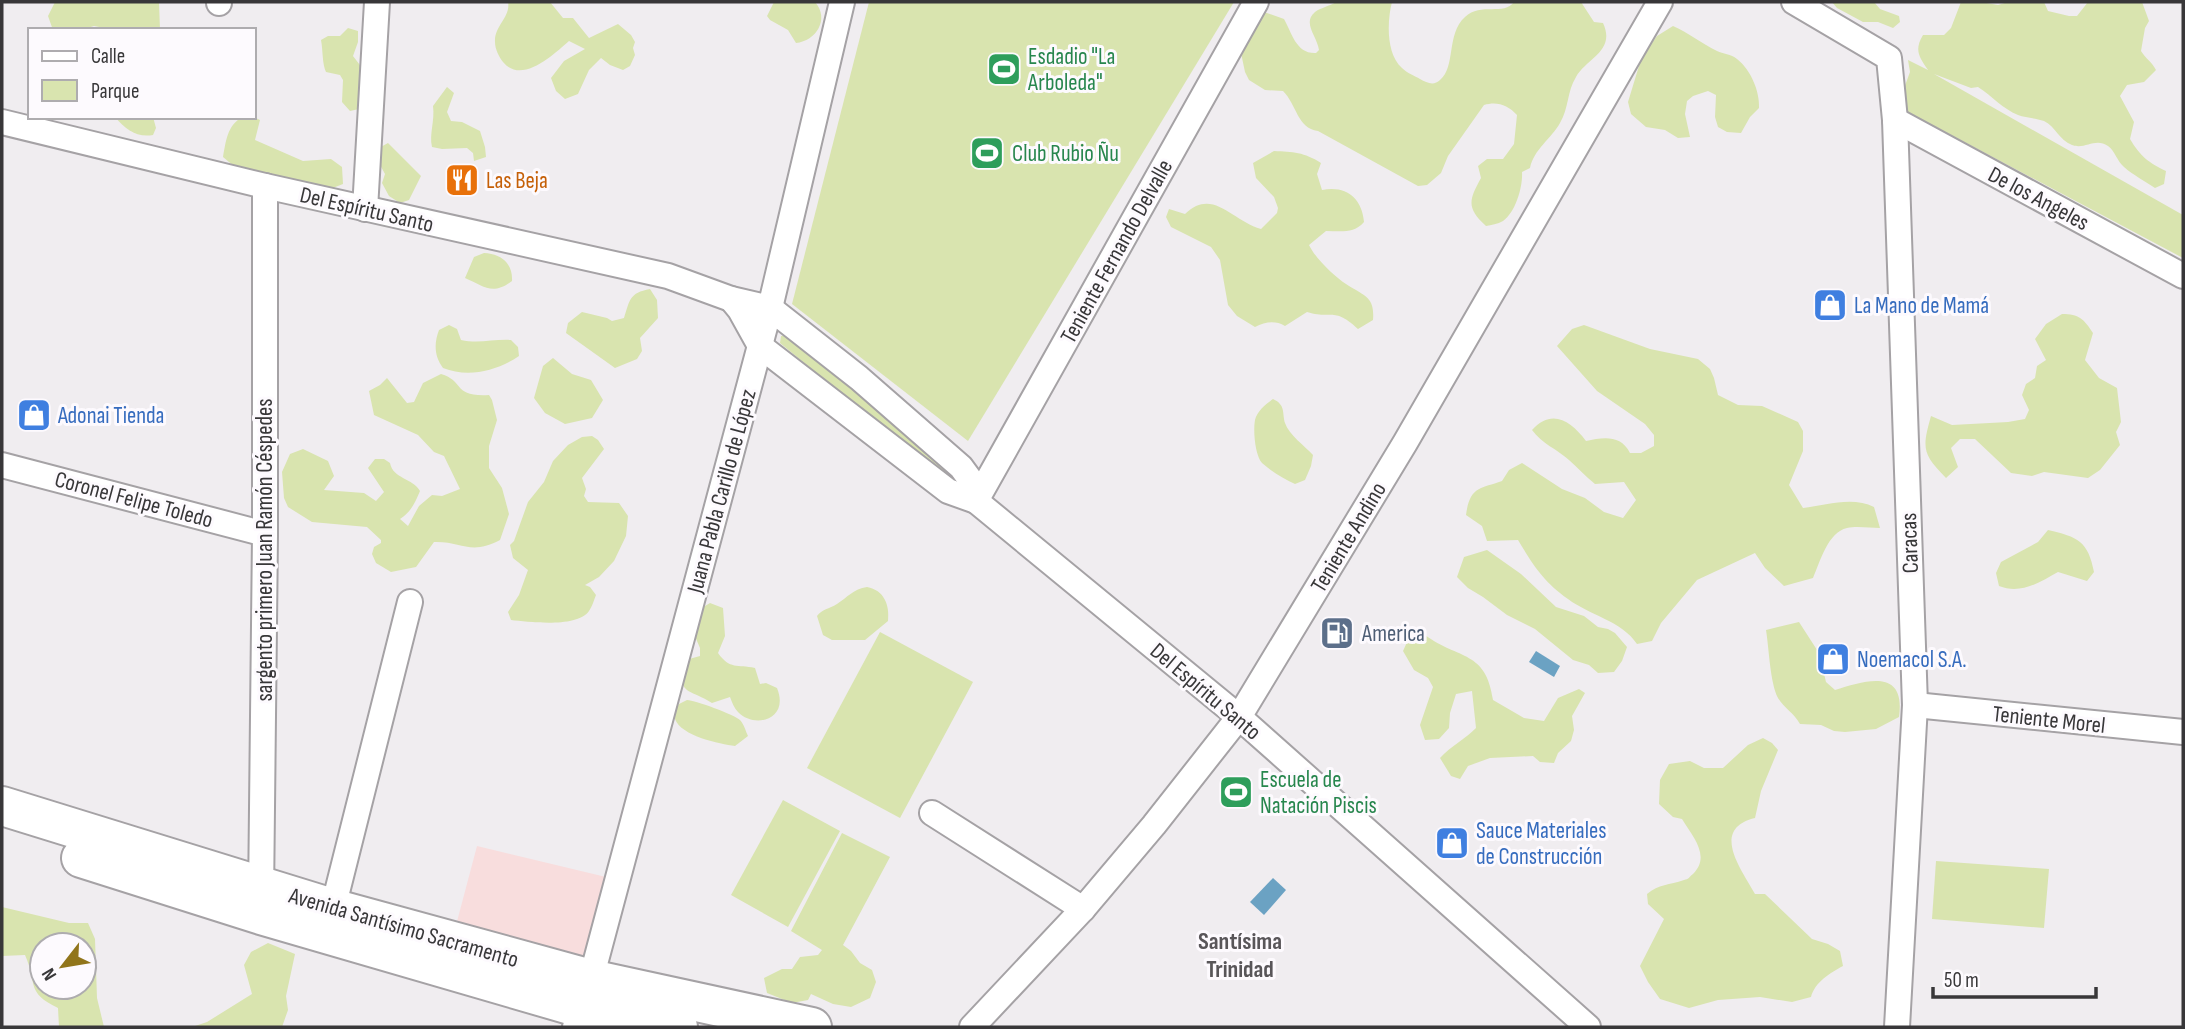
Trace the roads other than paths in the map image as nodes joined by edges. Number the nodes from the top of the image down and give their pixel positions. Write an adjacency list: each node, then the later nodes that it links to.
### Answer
1 (377, 2): 9 (street)
2 (842, 2): 12 (street, Juana Pabla Carillo de López)
3 (1256, 2): 15 (street, Teniente Fernando Delvalle)
4 (1660, 2): 19 (street, Teniente Andino)
5 (1794, 2): 6 (street, Caracas)
6 (1895, 120): 10 (street, De los Angeles); 18 (street, Caracas)
7 (2, 122): 8 (street, Del Espíritu Santo)
8 (265, 186): 9 (street, Del Espíritu Santo); 16 (street, sargento primero Juan Ramón Céspedes)
9 (365, 209): 11 (street, Del Espíritu Santo)
10 (2183, 276)
11 (731, 299): 12 (street, Del Espíritu Santo); 13 (street, Del Espíritu Santo)
12 (770, 308): 13 (street, Juana Pabla Carillo de López); 15 (street, Del Espíritu Santo)
13 (760, 346): 15 (street, Del Espíritu Santo); 27 (street, Juana Pabla Carillo de López)
14 (2, 465): 16 (street, Coronel Felipe Toledo)
15 (976, 501): 19 (street, Del Espíritu Santo)
16 (265, 534): 24 (street, sargento primero Juan Ramón Céspedes)
17 (410, 602): 26 (street)
18 (1915, 705): 20 (street, Teniente Morel); 32 (street, Caracas)
19 (1239, 717): 25 (street, Teniente Andino); 31 (street, Del Espíritu Santo)
20 (2183, 732)
21 (2, 806): 24 (main road, Avenida Santísimo Sacramento)
22 (932, 813): 25 (street)
23 (2, 833): 24 (main road, Avenida Santísimo Sacramento)
24 (261, 900): 26 (main road, Avenida Santísimo Sacramento)
25 (1083, 909): 30 (street, Teniente Andino)
26 (329, 921): 27 (main road, Avenida Santísimo Sacramento)
27 (582, 1005): 28 (main road, Avenida Santísimo Sacramento); 29 (main road, Avenida Santísimo Sacramento)
28 (678, 1027)
29 (812, 1027)
30 (972, 1027)
31 (1588, 1027)
32 (1897, 1027)

